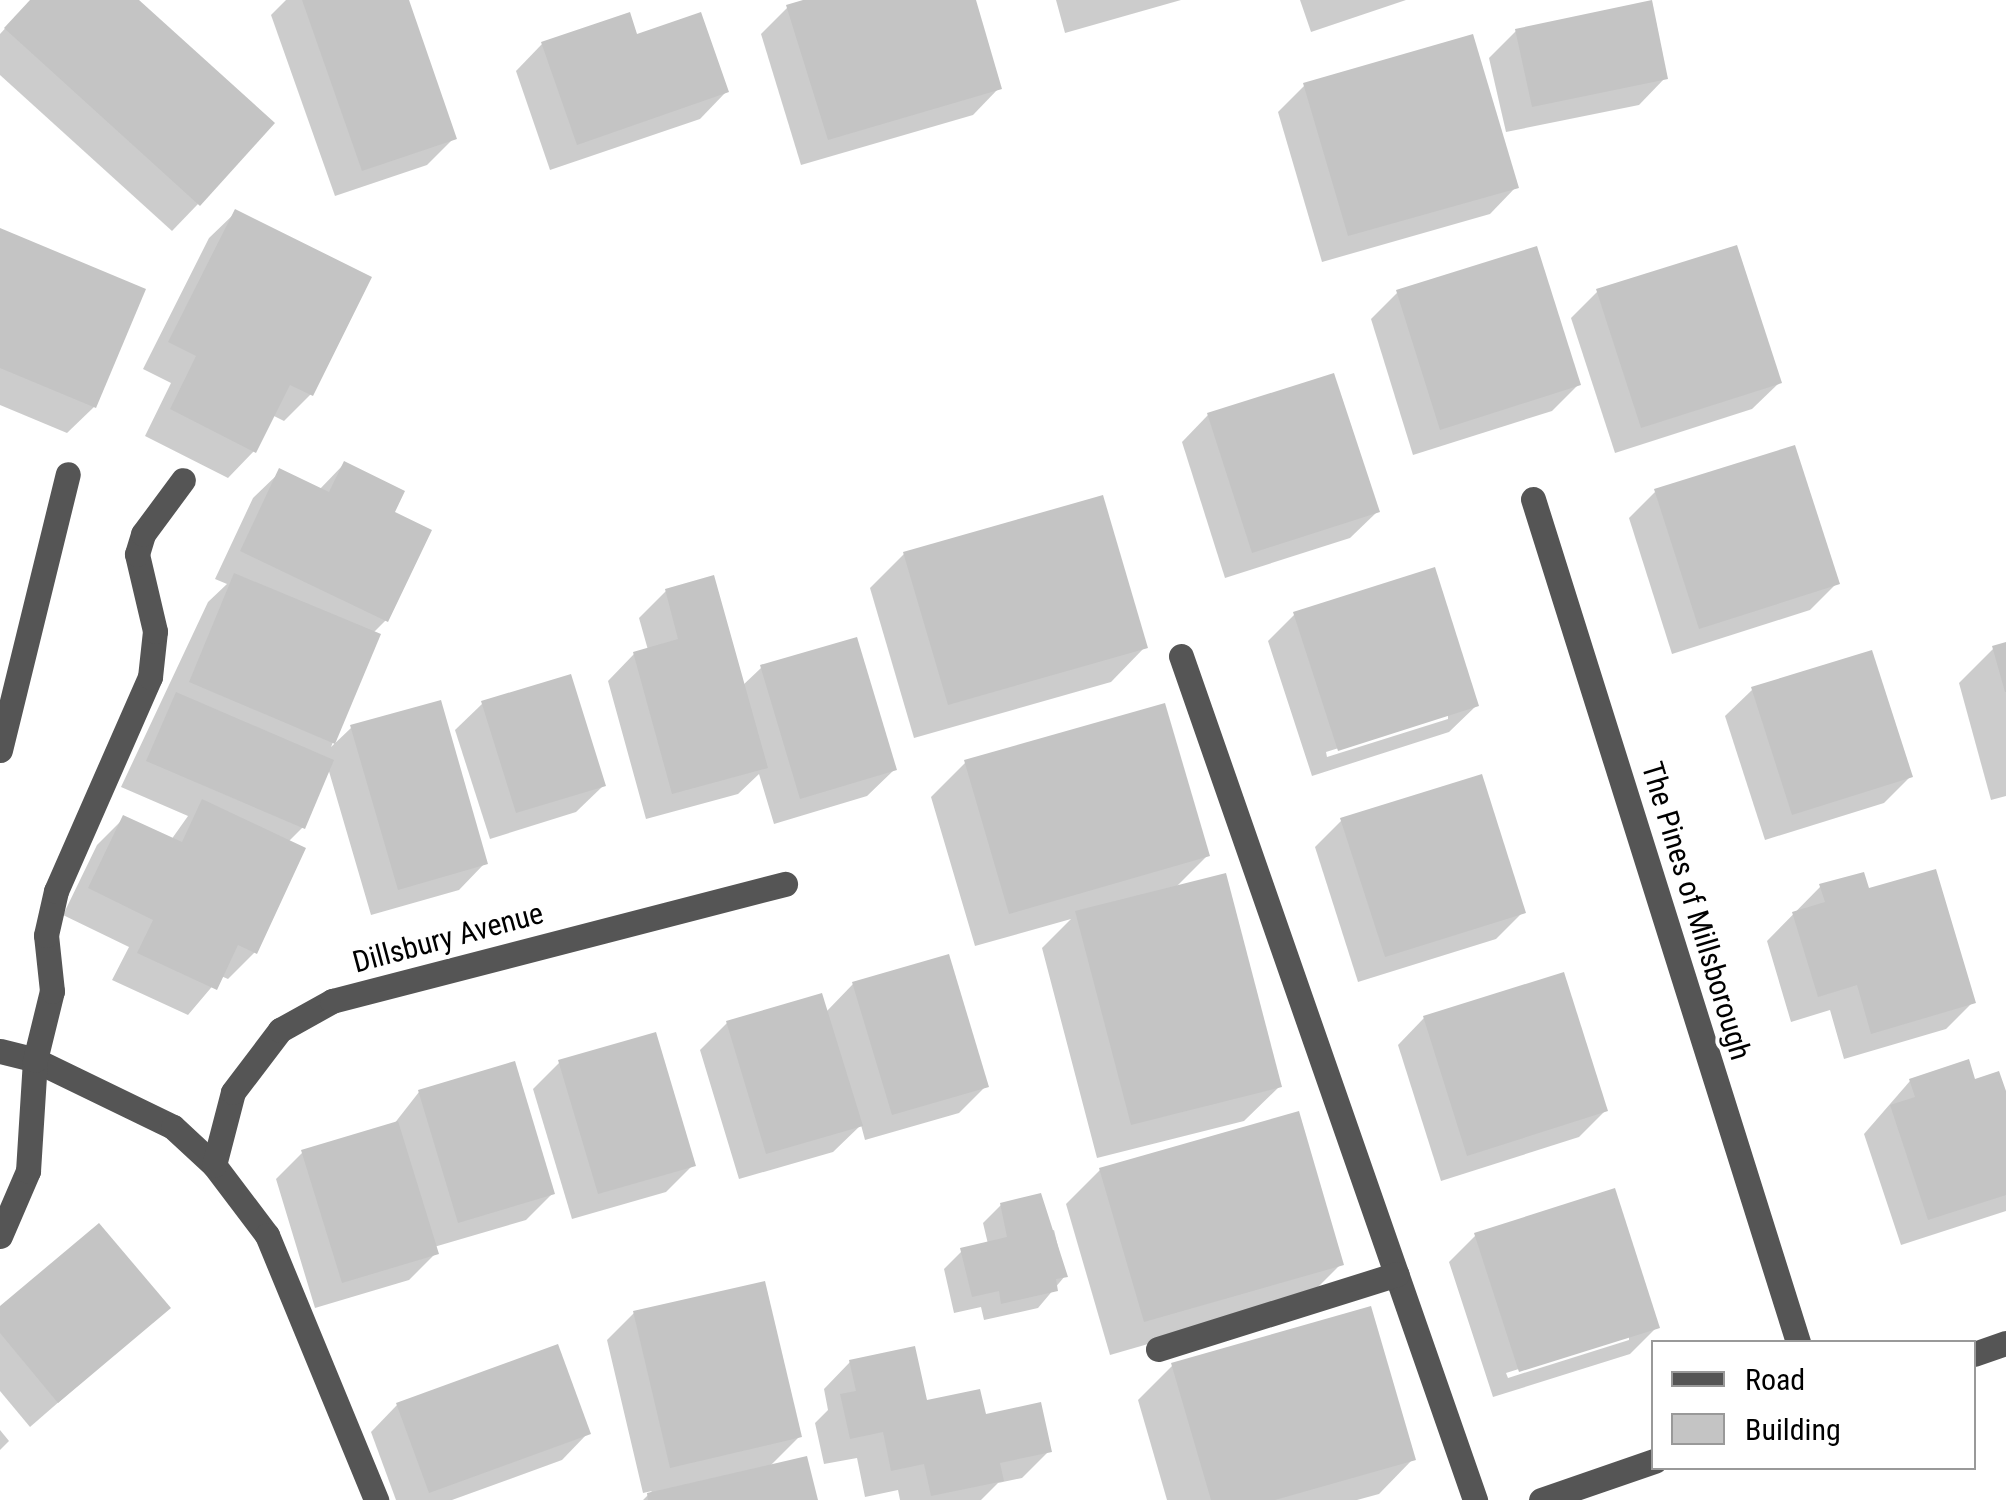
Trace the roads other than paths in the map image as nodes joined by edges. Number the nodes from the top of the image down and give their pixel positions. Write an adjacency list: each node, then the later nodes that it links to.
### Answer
1 (68, 474): 5 (street)
2 (183, 480): 8 (street)
3 (1533, 500): 12 (street, The Pines of Millsborough)
4 (1181, 656): 11 (street)
5 (0, 750)
6 (785, 884): 9 (street, Dillsbury Avenue)
7 (0, 1051): 8 (street)
8 (35, 1060): 9 (street); 10 (street)
9 (214, 1164): 17 (street)
10 (0, 1236)
11 (1396, 1274): 14 (street); 18 (street)
12 (1797, 1340)
13 (2006, 1343): 15 (street)
14 (1158, 1349)
15 (1976, 1353)
16 (1651, 1462): 19 (street)
17 (376, 1500)
18 (1475, 1500)
19 (1541, 1500)

